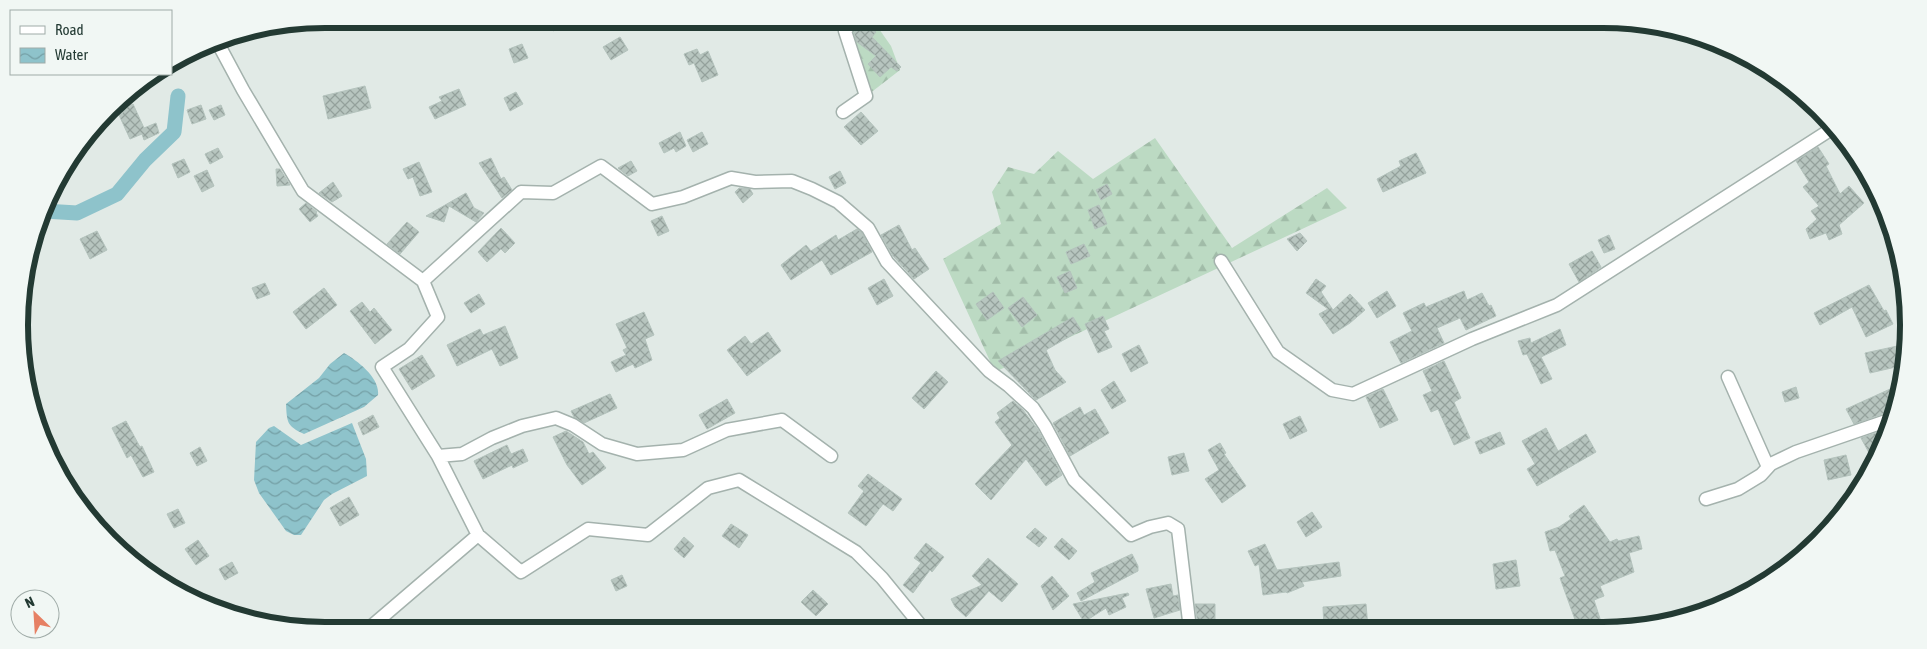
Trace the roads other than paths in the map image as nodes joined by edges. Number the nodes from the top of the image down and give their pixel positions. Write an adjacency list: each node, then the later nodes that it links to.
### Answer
1 (848, 28): 3 (street)
2 (220, 46): 6 (street)
3 (843, 112)
4 (1828, 131): 5 (street)
5 (1221, 261)
6 (423, 281): 9 (street); 16 (street)
7 (1728, 377): 11 (street)
8 (1883, 422): 11 (street)
9 (438, 456): 10 (street); 13 (street)
10 (831, 456)
11 (1768, 467): 12 (street)
12 (1706, 499)
13 (478, 535): 14 (street); 15 (street)
14 (376, 622)
15 (918, 622)
16 (1189, 622)

